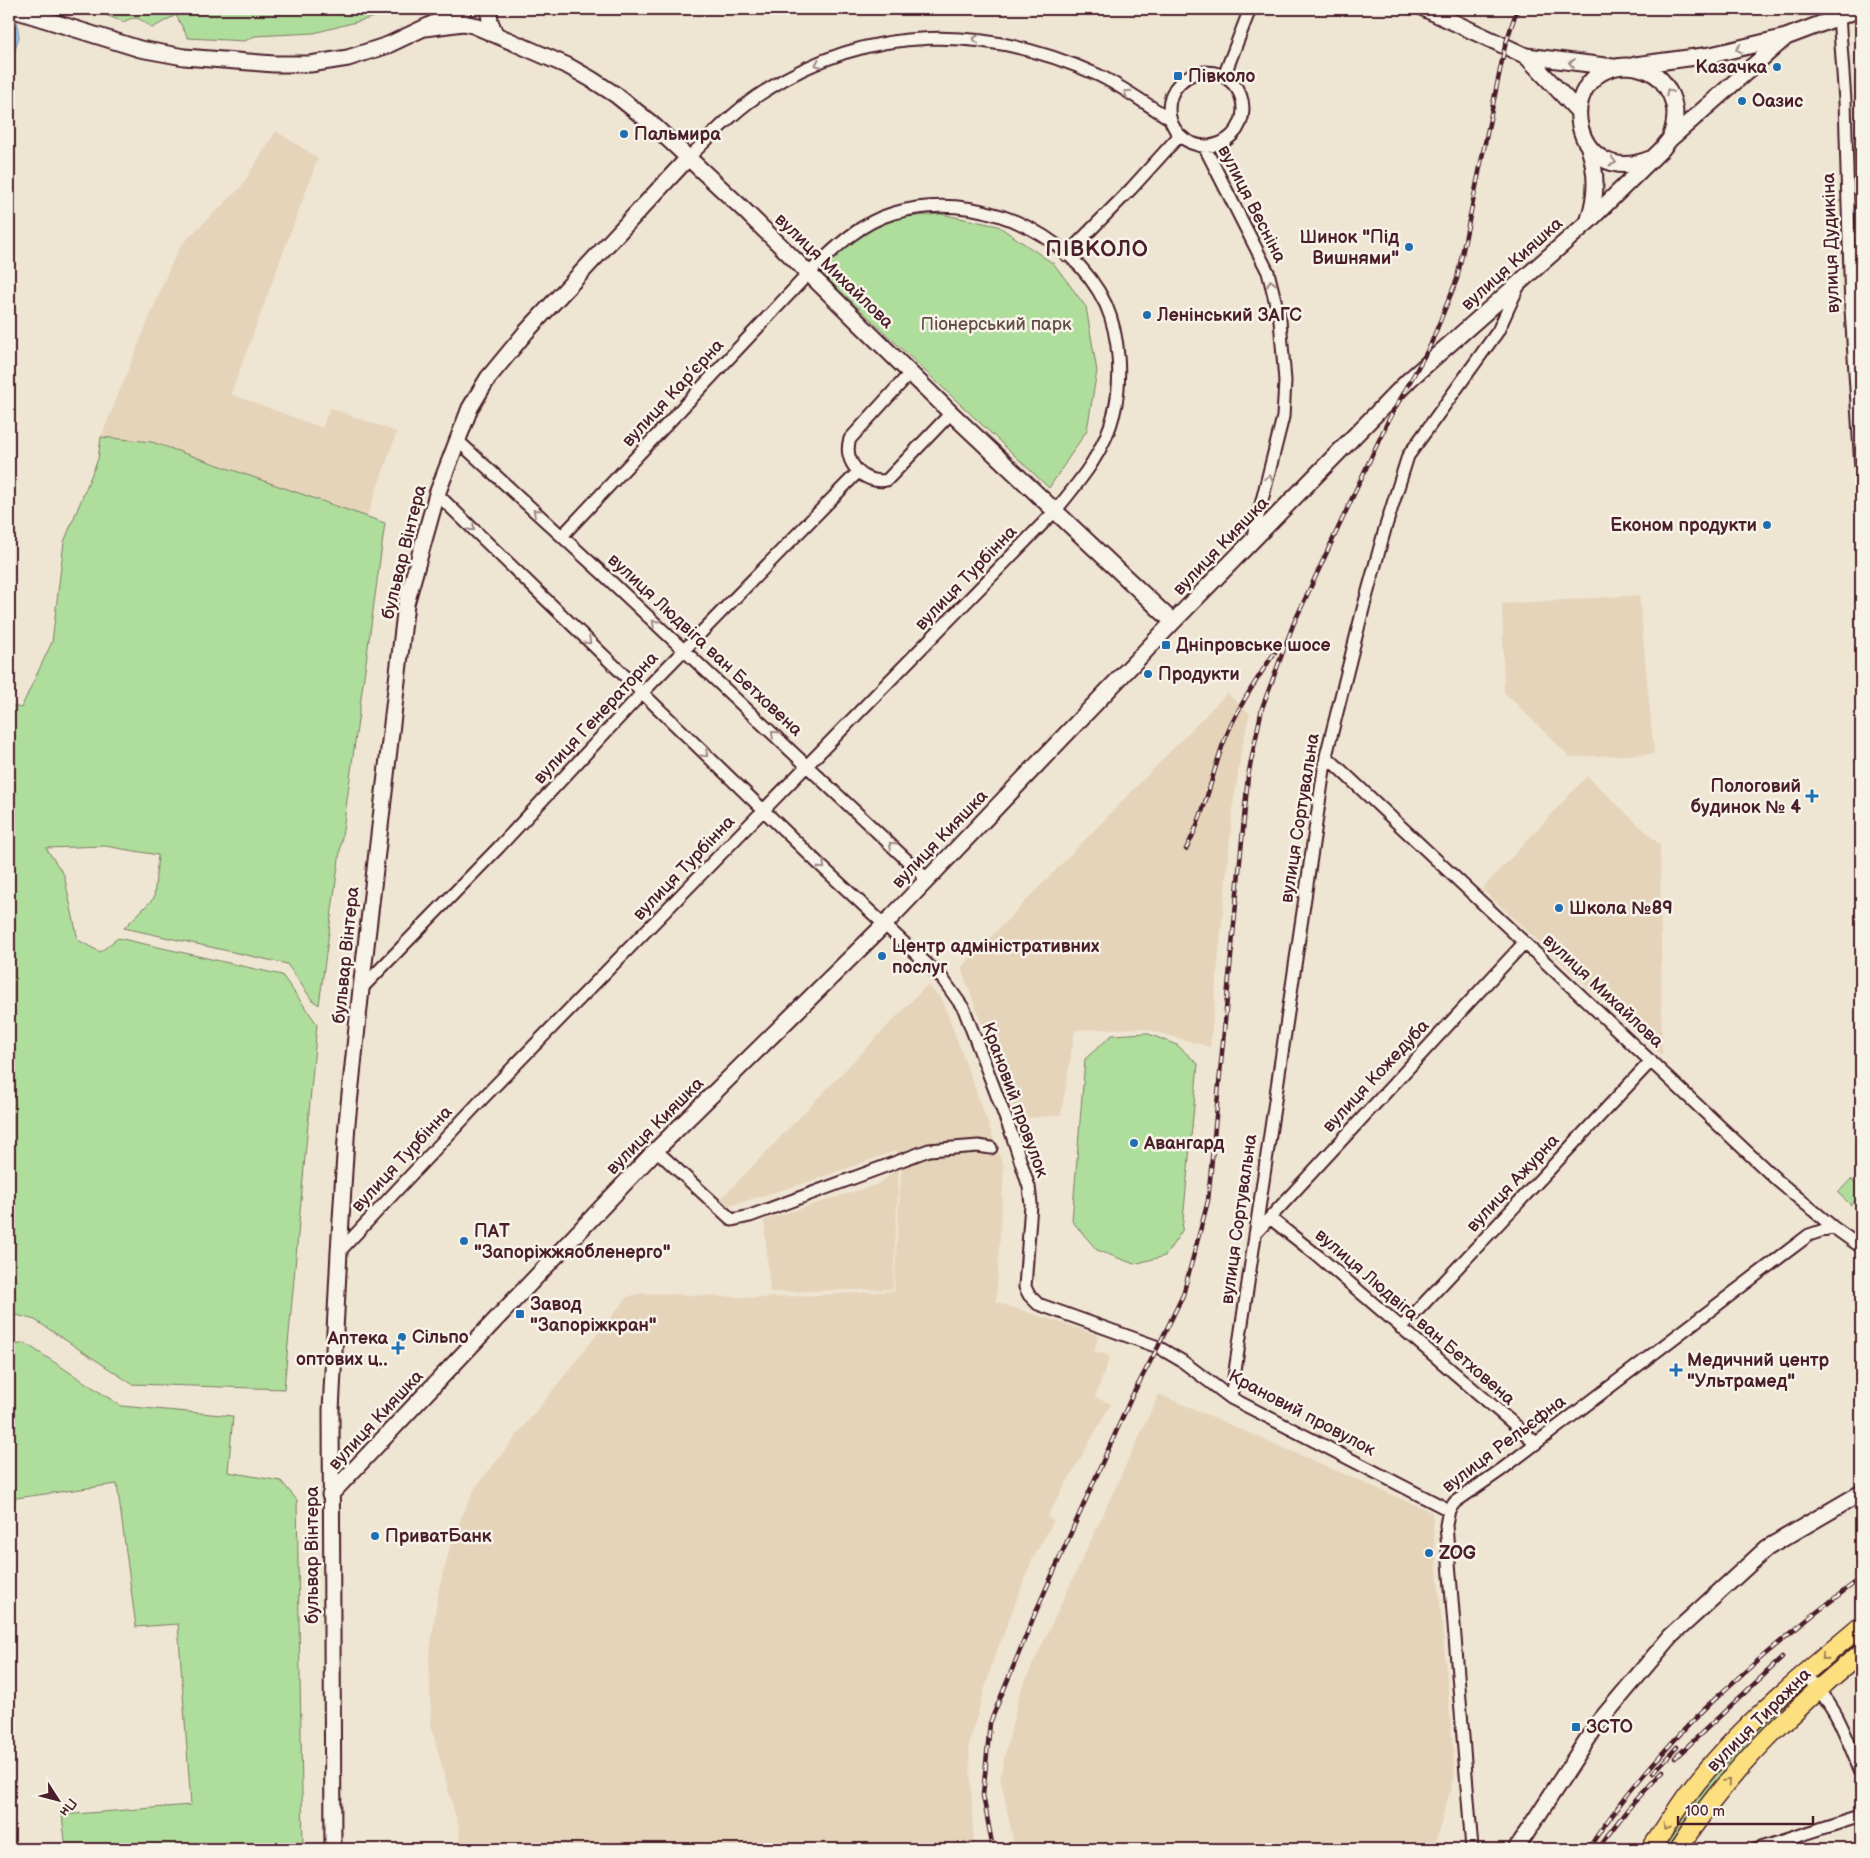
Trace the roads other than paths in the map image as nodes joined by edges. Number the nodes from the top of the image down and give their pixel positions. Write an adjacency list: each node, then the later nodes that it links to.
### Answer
1 (11, 9): 8 (street)
2 (464, 9): 8 (street)
3 (489, 9): 9 (street)
4 (1250, 9): 13 (street)
5 (1425, 9): 11 (street)
6 (1860, 9): 7 (street)
7 (1840, 16): 10 (street); 29 (street, вулиця Дудикіна)
8 (425, 28): 9 (street, вулиця Михайлова)
9 (495, 33): 20 (street, вулиця Михайлова)
10 (1786, 37): 12 (street, one-way to 12); 17 (street)
11 (1526, 56): 12 (street, one-way to 11); 14 (street)
12 (1624, 66): 14 (street); 17 (street, one-way to 12)
13 (1224, 76): 15 (street); 18 (street, вулиця Весніна)
14 (1578, 110): 19 (street)
15 (1169, 118): 16 (street); 20 (street, one-way to 20)
16 (1180, 136): 18 (street, вулиця Весніна); 23 (street)
17 (1670, 139): 21 (street)
18 (1204, 146): 34 (street, вулиця Весніна, one-way to 18)
19 (1589, 148): 21 (street, one-way to 21); 22 (street)
20 (688, 158): 24 (street, вулиця Михайлова); 28 (street, бульвар Вінтера)
21 (1652, 158): 22 (street, вулиця Кияшка)
22 (1589, 221): 25 (street, вулиця Кияшка)
23 (1066, 254): 24 (street, вулиця Кар’єрна); 32 (street, вулиця Турбінна)
24 (808, 274): 26 (street, вулиця Михайлова); 33 (street, вулиця Кар’єрна)
25 (1519, 283): 34 (street, вулиця Кияшка); 38 (street, вулиця Сортувальна)
26 (911, 372): 27 (street, вулиця Михайлова); 30 (street)
27 (951, 413): 30 (street); 32 (street, вулиця Михайлова)
28 (457, 440): 31 (street, бульвар Вінтера); 33 (street, вулиця Людвіга ван Бетховена, one-way to 28)
29 (1861, 468)
30 (858, 472): 36 (street, вулиця Генераторна)
31 (437, 494): 37 (street, one-way to 37); 44 (street, бульвар Вінтера)
32 (1056, 510): 35 (street, вулиця Михайлова); 39 (street, вулиця Турбінна)
33 (562, 536): 36 (street, вулиця Людвіга ван Бетховена, one-way to 33)
34 (1251, 542): 35 (street, вулиця Кияшка)
35 (1173, 622): 41 (street, вулиця Кияшка)
36 (684, 650): 37 (street, вулиця Генераторна); 39 (street, вулиця Людвіга ван Бетховена, one-way to 36)
37 (642, 693): 40 (street, one-way to 40); 44 (street, вулиця Генераторна)
38 (1326, 756): 43 (street, вулиця Михайлова); 50 (street, вулиця Сортувальна)
39 (808, 765): 40 (street, вулиця Турбінна); 41 (street, вулиця Людвіга ван Бетховена, one-way to 39)
40 (764, 810): 42 (street, one-way to 42); 52 (street, вулиця Турбінна)
41 (927, 879): 42 (street, вулиця Кияшка)
42 (884, 924): 47 (street, вулиця Кияшка); 54 (street, Крановий провулок)
43 (1524, 942): 45 (street, вулиця Михайлова); 48 (street, вулиця Кожедуба)
44 (360, 988): 52 (street, бульвар Вінтера)
45 (1651, 1061): 49 (street, вулиця Михайлова); 53 (street, вулиця Ажурна)
46 (991, 1148): 47 (street)
47 (656, 1150): 57 (street, вулиця Кияшка)
48 (1270, 1218): 50 (street, вулиця Кожедуба); 53 (street, вулиця Людвіга ван Бетховена)
49 (1833, 1227): 51 (street, вулиця Михайлова); 55 (street, вулиця Рельєфна)
50 (1255, 1234): 54 (street, вулиця Сортувальна)
51 (1861, 1247)
52 (339, 1252): 57 (street, бульвар Вінтера)
53 (1401, 1328): 55 (street, вулиця Людвіга ван Бетховена)
54 (1230, 1398): 58 (street, Крановий провулок)
55 (1536, 1443): 58 (street, вулиця Рельєфна)
56 (1861, 1493): 68 (street)
57 (330, 1495): 66 (street, бульвар Вінтера)
58 (1448, 1510): 67 (street, вулиця Рельєфна)
59 (1861, 1626): 61 (main road, вулиця Тиражна, one-way to 61)
60 (1861, 1653): 62 (main road, вулиця Тиражна)
61 (1804, 1674): 62 (street); 69 (main road, вулиця Тиражна, one-way to 69)
62 (1818, 1688): 63 (street); 65 (main road, вулиця Тиражна, one-way to 62)
63 (1861, 1772)
64 (1861, 1816): 70 (street)
65 (1683, 1848)
66 (333, 1849)
67 (1472, 1849)
68 (1516, 1849)
69 (1651, 1849)
70 (1757, 1849)

